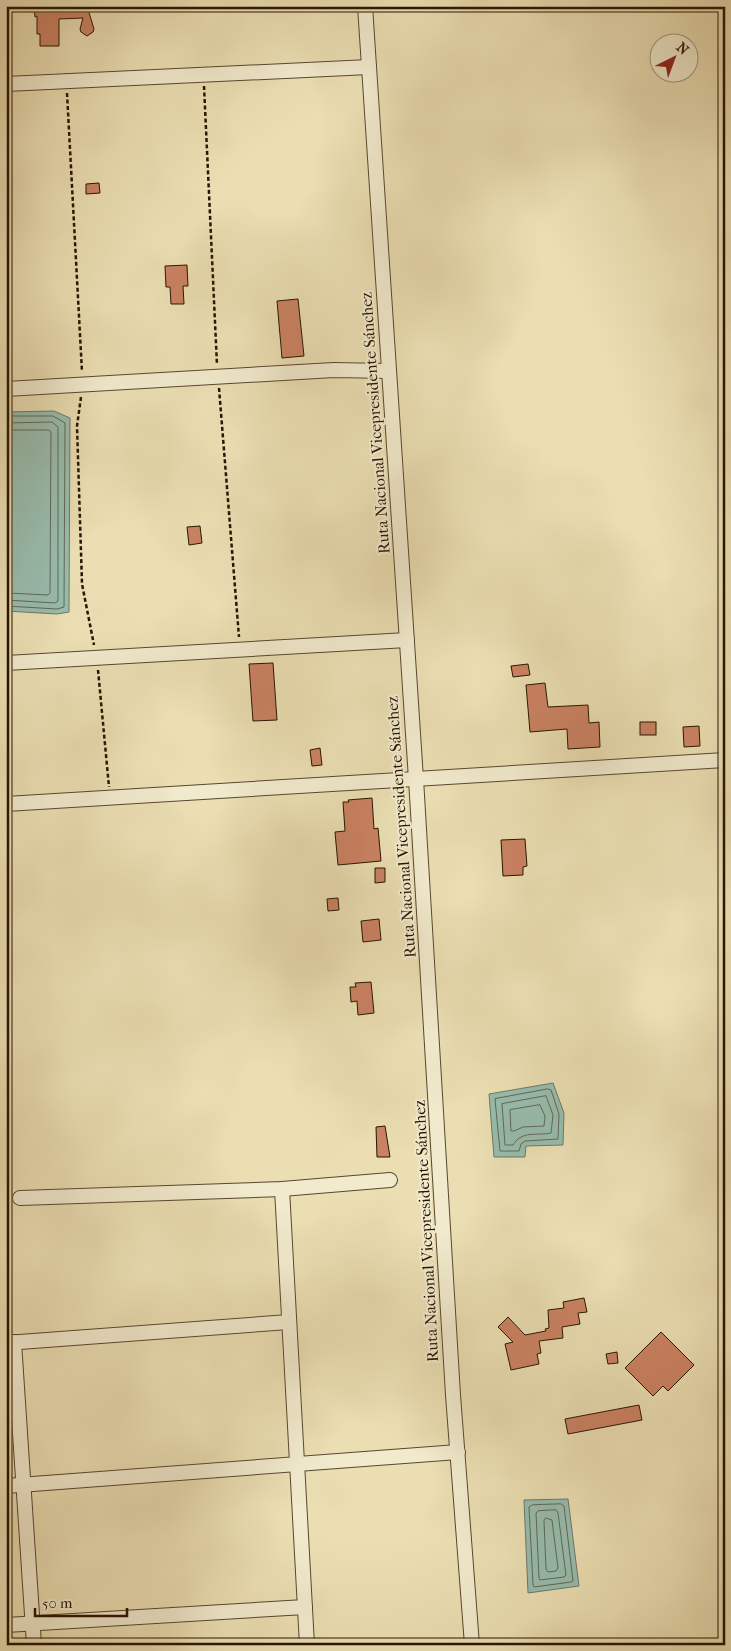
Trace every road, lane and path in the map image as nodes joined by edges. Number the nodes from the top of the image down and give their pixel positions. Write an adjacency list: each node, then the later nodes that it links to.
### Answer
1 (365, 6): 2 (street, Ruta Nacional Vicepresidente Sánchez)
2 (369, 67): 3 (street); 6 (street, Ruta Nacional Vicepresidente Sánchez)
3 (203, 75): 4 (street); 7 (path)
4 (67, 81): 5 (street); 8 (path)
5 (6, 84)
6 (389, 371): 7 (street); 10 (street, Ruta Nacional Vicepresidente Sánchez)
7 (218, 376): 8 (street); 11 (path)
8 (82, 384): 9 (street); 12 (path)
9 (6, 389)
10 (407, 640): 11 (street); 15 (street, Ruta Nacional Vicepresidente Sánchez)
11 (240, 650): 12 (street)
12 (96, 658): 13 (street); 16 (path)
13 (6, 663)
14 (725, 760): 15 (street)
15 (416, 779): 16 (street); 23 (street, Ruta Nacional Vicepresidente Sánchez)
16 (110, 798): 17 (street)
17 (6, 804)
18 (390, 1180): 19 (street)
19 (282, 1189): 20 (street); 21 (street)
20 (20, 1198)
21 (289, 1322): 22 (street); 24 (street)
22 (10, 1342): 25 (street)
23 (458, 1452): 24 (street); 32 (street, Ruta Nacional Vicepresidente Sánchez)
24 (297, 1464): 25 (street); 27 (street)
25 (24, 1484): 26 (street); 28 (street)
26 (6, 1486)
27 (305, 1607): 28 (street); 31 (street)
28 (33, 1624): 29 (street); 30 (street)
29 (6, 1625)
30 (34, 1645)
31 (307, 1645)
32 (472, 1645)

